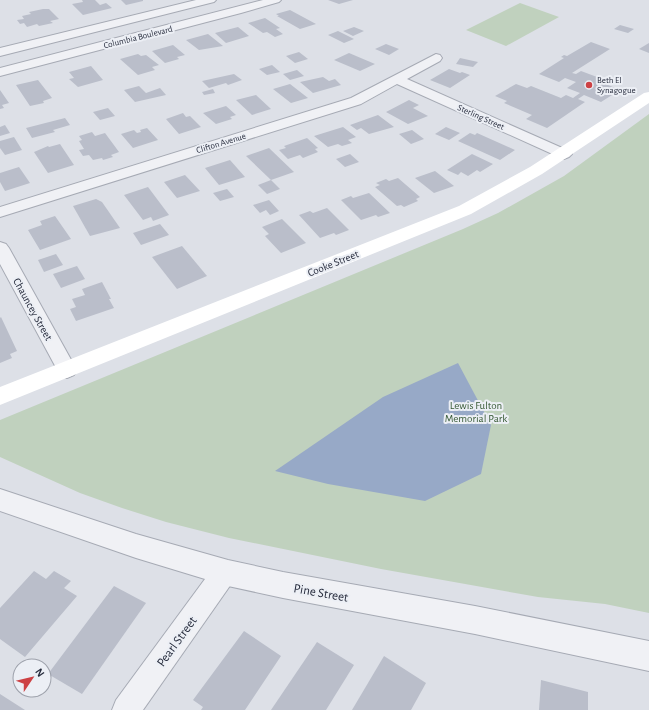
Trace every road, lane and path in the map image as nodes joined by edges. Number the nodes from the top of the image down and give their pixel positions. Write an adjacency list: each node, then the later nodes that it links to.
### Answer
1 (210, 0): 3 (street, Columbia Boulevard)
2 (275, 0): 5 (street, Columbia Boulevard)
3 (0, 52)
4 (436, 58): 6 (street, Clifton Avenue)
5 (0, 72)
6 (398, 80): 8 (street, Sterling Street); 9 (street, Clifton Avenue)
7 (649, 96): 8 (main road, Cooke Street)
8 (564, 154): 11 (main road, Cooke Street)
9 (0, 212)
10 (0, 248): 11 (street, Chauncey Street)
11 (67, 370): 12 (main road, Cooke Street)
12 (0, 396)
13 (0, 500): 14 (street, Pine Street)
14 (225, 572): 15 (street, Pine Street); 16 (street, Pearl Street)
15 (649, 656)
16 (126, 710)

